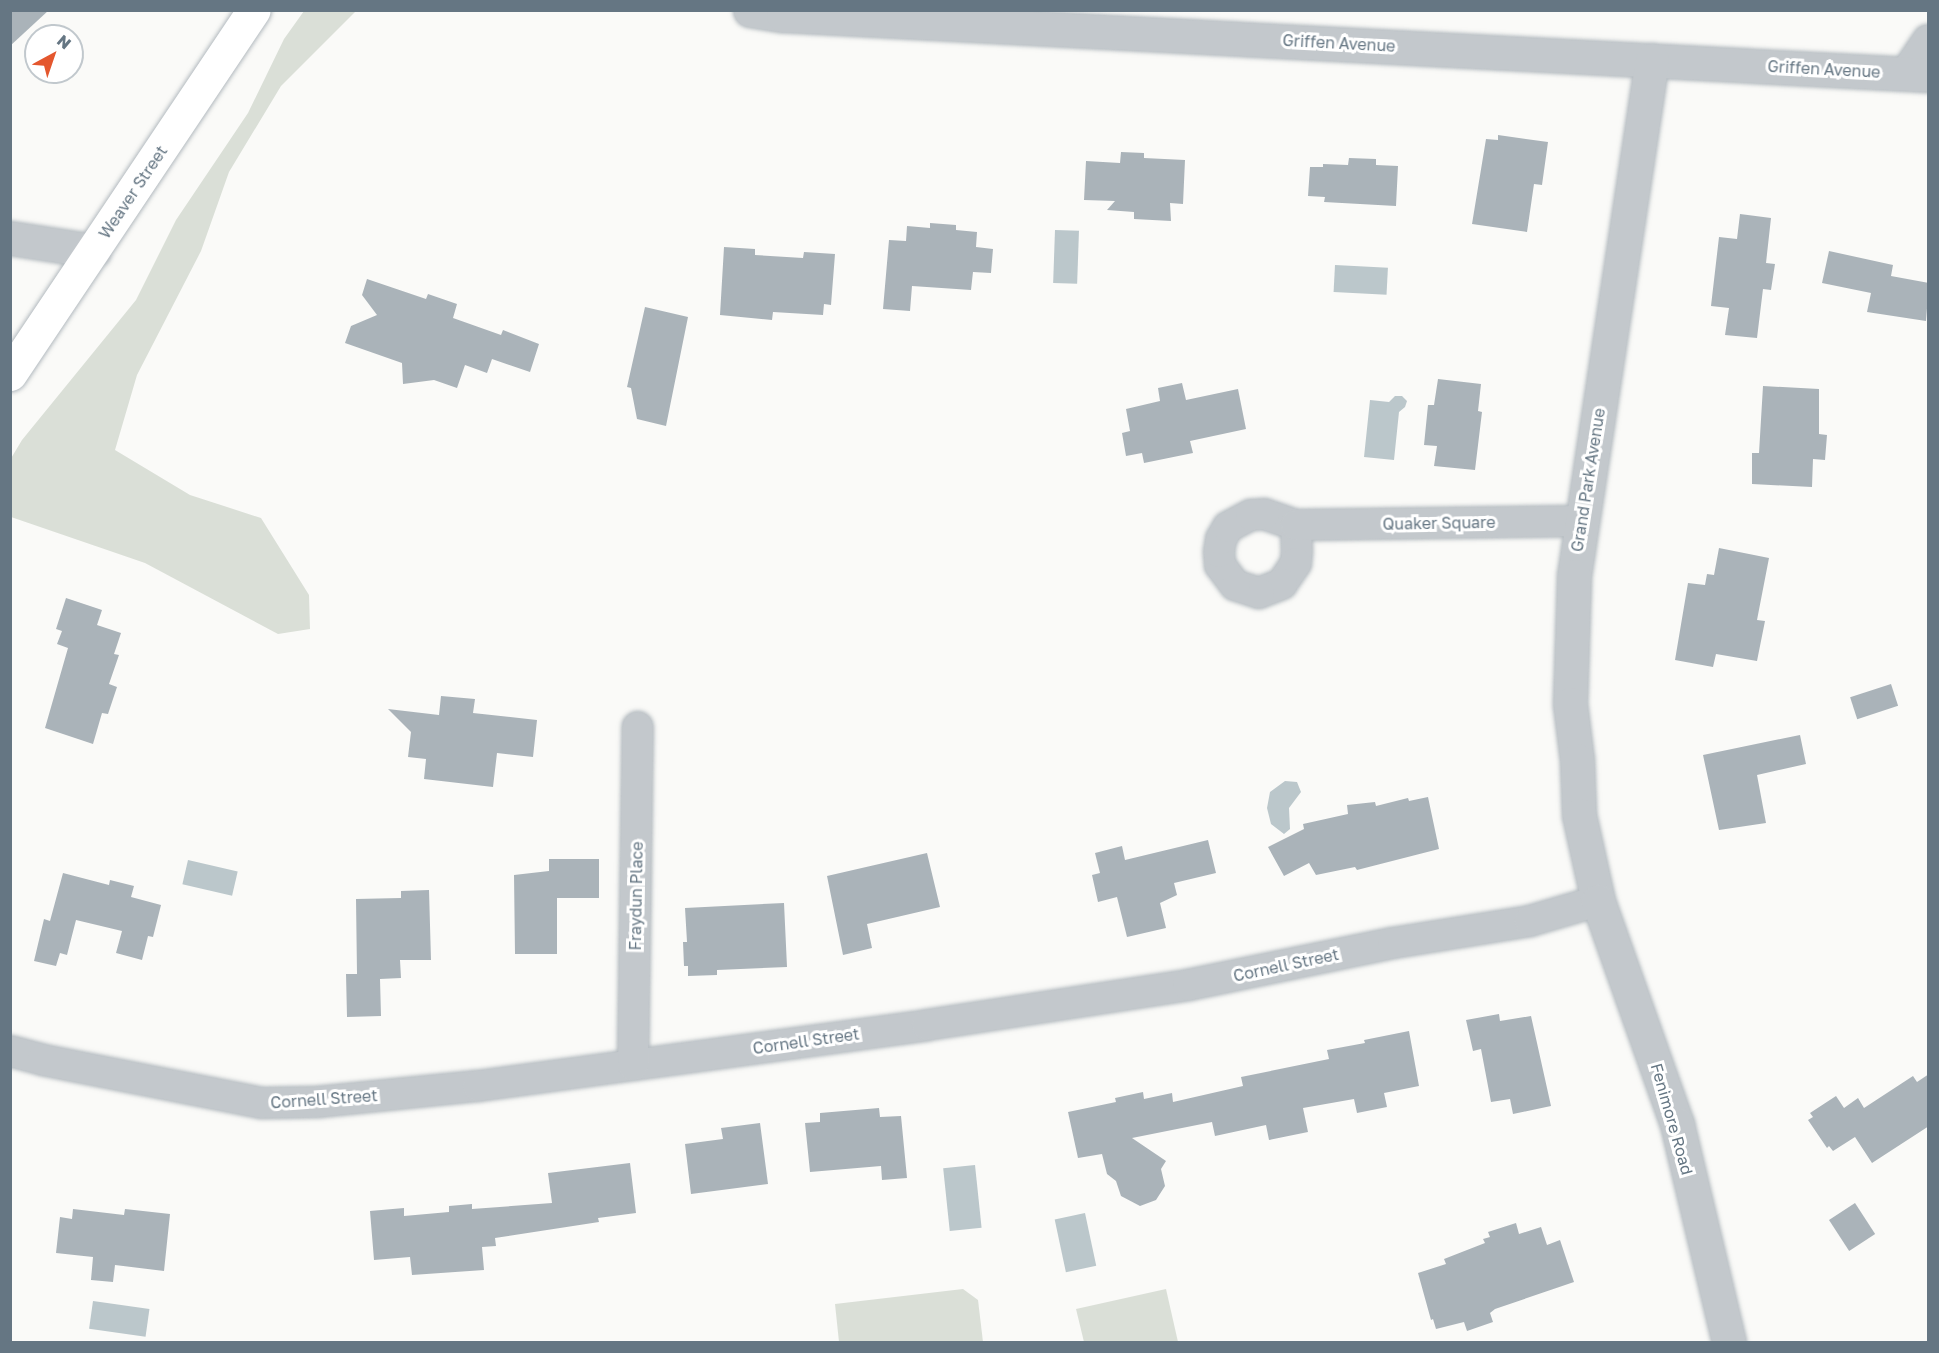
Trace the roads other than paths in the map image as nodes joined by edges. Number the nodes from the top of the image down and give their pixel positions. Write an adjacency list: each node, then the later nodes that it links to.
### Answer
1 (254, 10): 7 (main road, Weaver Street)
2 (750, 10): 4 (street, Griffen Avenue)
3 (1929, 40): 5 (street)
4 (1652, 60): 5 (street, Griffen Avenue); 9 (street, Grand Park Avenue)
5 (1917, 75)
6 (10, 238): 7 (street)
7 (94, 251): 8 (main road, Weaver Street)
8 (10, 374)
9 (1582, 521): 10 (street, Quaker Square); 12 (street, Grand Park Avenue)
10 (1296, 525)
11 (638, 727): 14 (street, Fraydun Place)
12 (1598, 901): 14 (street, Cornell Street); 15 (street, Fenimore Road)
13 (10, 1051): 14 (street, Cornell Street)
14 (633, 1065)
15 (1729, 1342)

